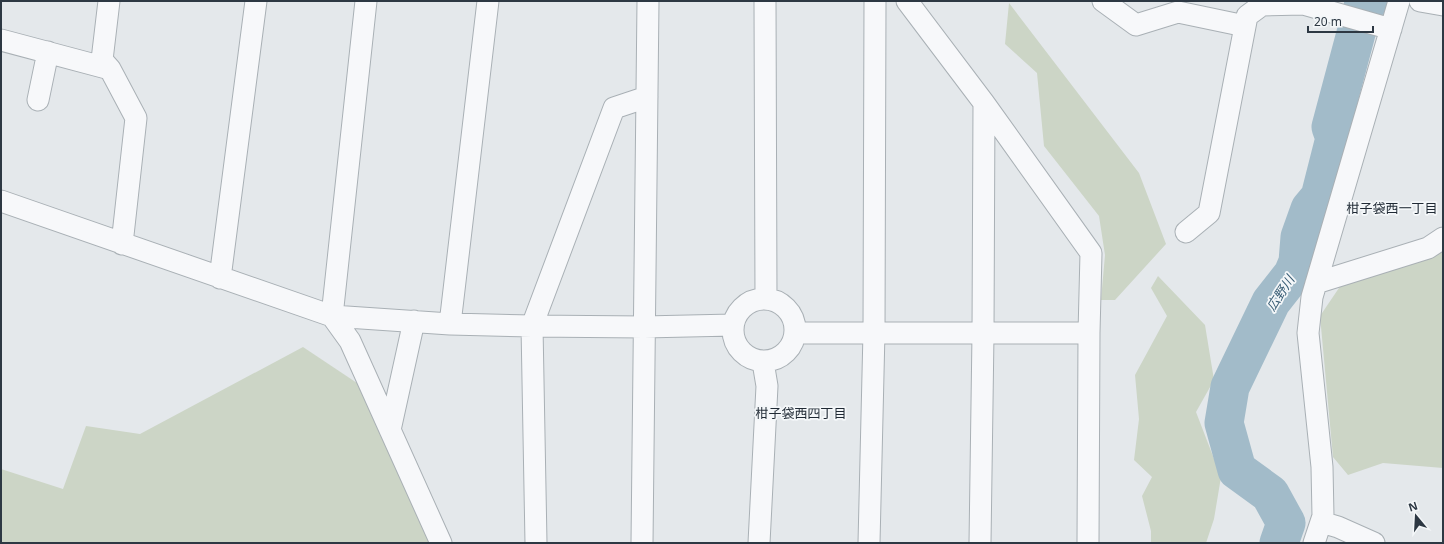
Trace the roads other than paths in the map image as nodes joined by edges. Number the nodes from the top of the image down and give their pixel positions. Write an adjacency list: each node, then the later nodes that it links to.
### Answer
1 (109, 1): 17 (street)
2 (256, 1): 25 (street)
3 (366, 1): 28 (street)
4 (488, 1): 30 (street)
5 (648, 1): 18 (street)
6 (765, 1): 27 (street)
7 (875, 1): 34 (street)
8 (908, 1): 20 (street)
9 (1103, 1): 13 (street)
10 (1399, 1): 14 (street)
11 (1420, 1): 12 (street)
12 (1443, 5)
13 (1245, 26): 14 (street); 22 (street)
14 (1390, 29): 26 (street)
15 (1, 40): 16 (street)
16 (48, 52): 17 (street); 19 (street)
17 (110, 69): 24 (street)
18 (647, 97): 32 (street); 33 (street)
19 (38, 100)
20 (984, 103): 36 (street); 37 (street)
21 (1, 201): 24 (street)
22 (1186, 232)
23 (1443, 238): 26 (street)
24 (122, 244): 25 (street)
25 (220, 278): 28 (street)
26 (1316, 283): 40 (street)
27 (766, 299): 31 (street); 35 (street)
28 (332, 316): 29 (street); 39 (street)
29 (414, 321): 30 (street); 39 (street)
30 (450, 324): 32 (street)
31 (733, 325): 33 (street); 38 (street)
32 (532, 326): 33 (street); 42 (street)
33 (644, 328): 43 (street)
34 (874, 332): 35 (street); 37 (street); 45 (street)
35 (796, 333): 38 (street)
36 (1089, 333): 37 (street); 47 (street)
37 (983, 334): 46 (street)
38 (763, 362): 44 (street)
39 (390, 430): 41 (street)
40 (1321, 522): 48 (street); 49 (street)
41 (441, 543)
42 (536, 543)
43 (642, 543)
44 (759, 543)
45 (869, 543)
46 (980, 543)
47 (1088, 543)
48 (1314, 543)
49 (1374, 543)

